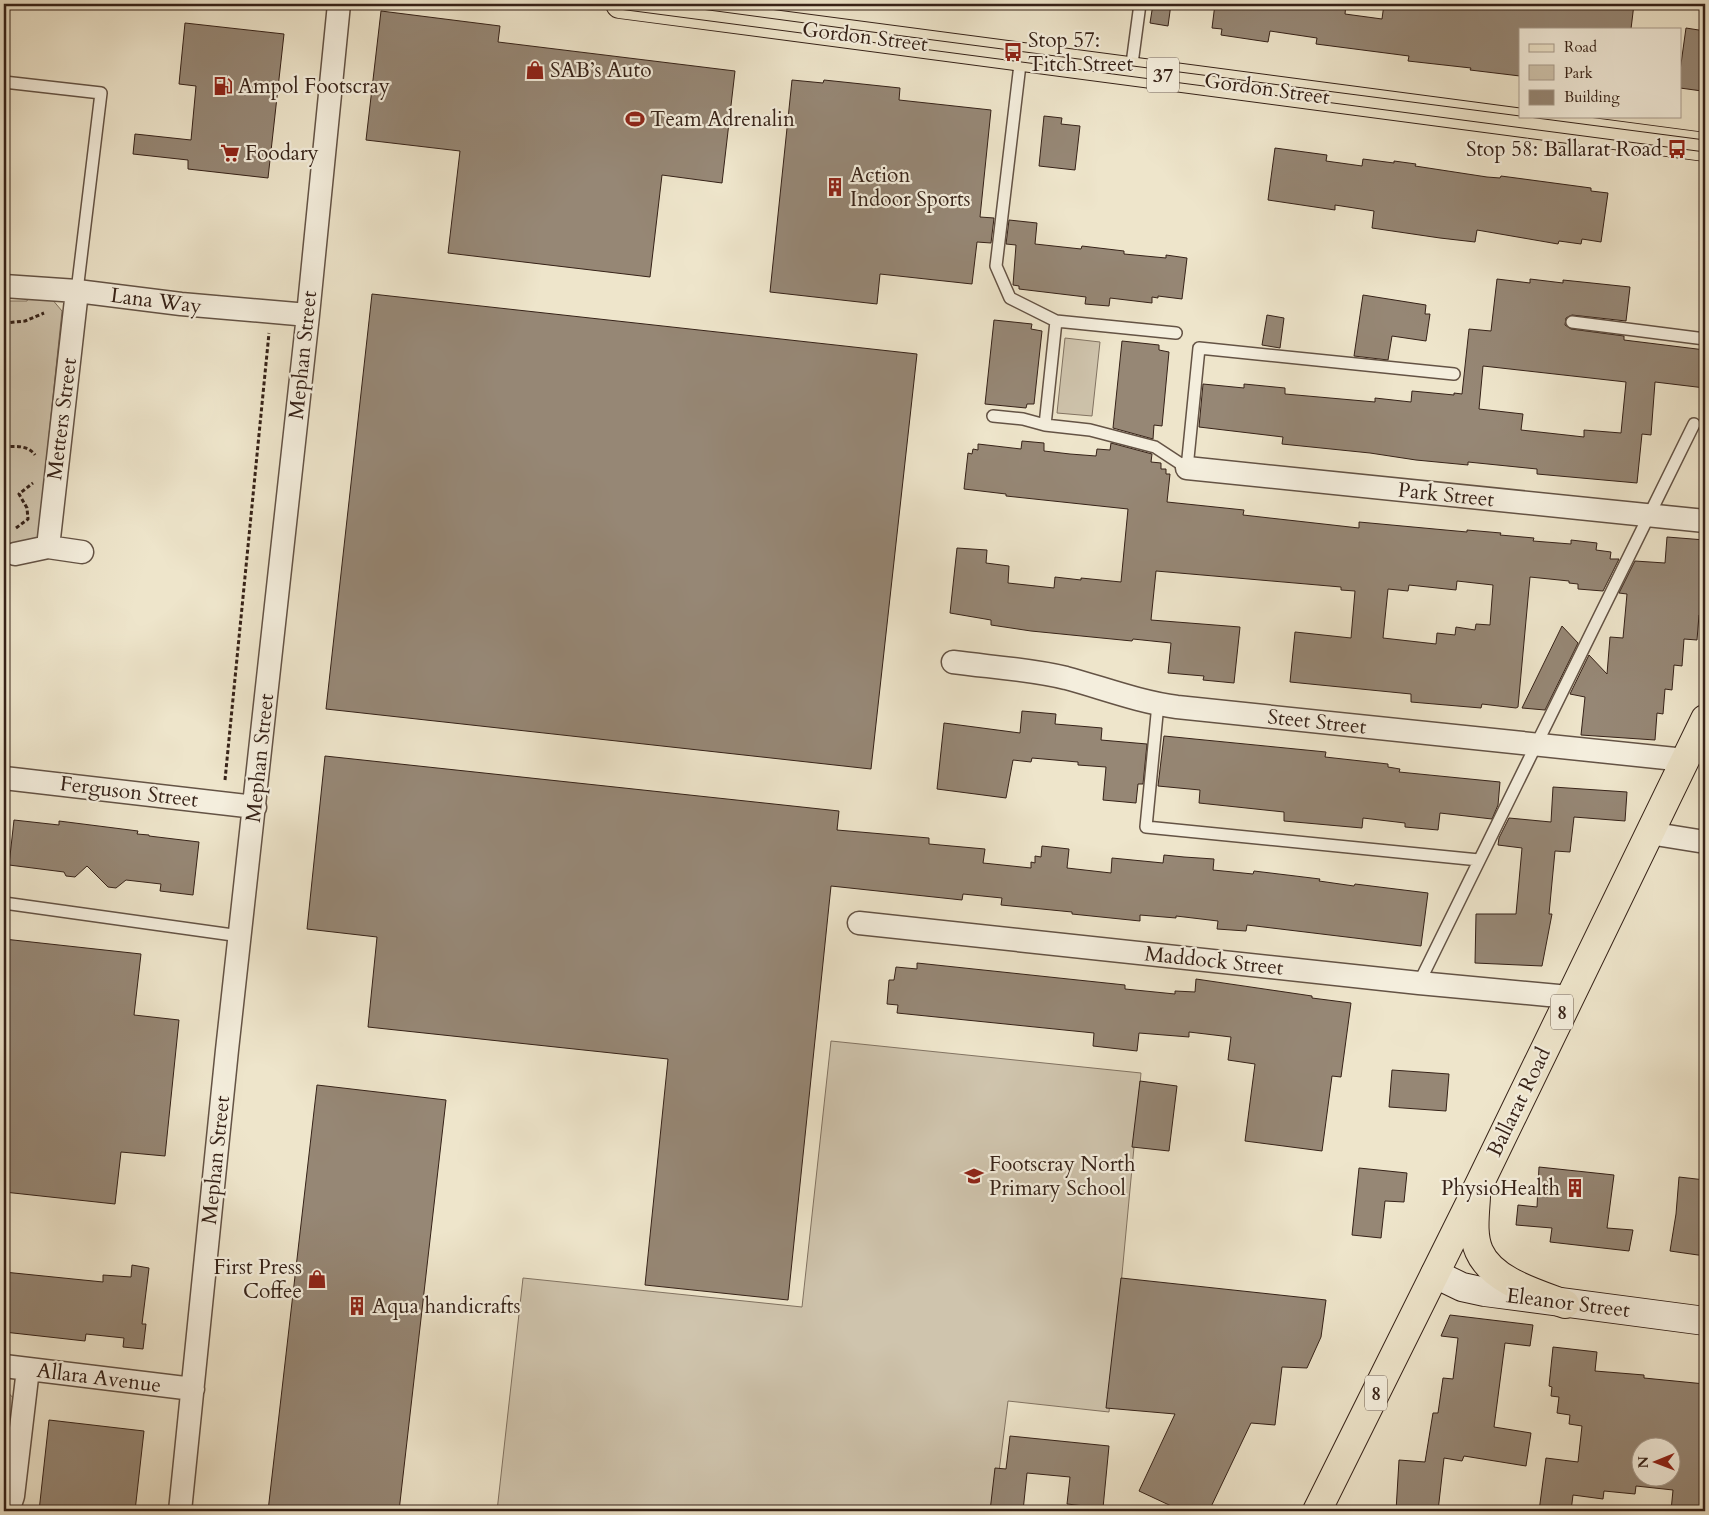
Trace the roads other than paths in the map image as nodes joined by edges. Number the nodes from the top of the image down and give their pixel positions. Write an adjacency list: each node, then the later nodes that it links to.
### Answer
1 (339, 4): 10 (street, Mephan Street)
2 (620, 4): 4 (main road, Gordon Street / 37)
3 (1140, 4): 5 (lane)
4 (1020, 56): 5 (main road, Gordon Street / 37); 11 (lane)
5 (1131, 71): 7 (main road, Gordon Street / 37)
6 (4, 82): 9 (lane)
7 (1705, 147)
8 (4, 286): 9 (street, Lana Way)
9 (77, 291): 10 (street, Lana Way); 22 (street, Metters Street)
10 (308, 315): 31 (street, Mephan Street)
11 (1056, 321): 13 (lane); 18 (lane)
12 (1572, 322): 14 (lane)
13 (1176, 333)
14 (1705, 339)
15 (1454, 374): 19 (lane)
16 (993, 416): 18 (lane)
17 (1694, 424): 20 (lane)
18 (1045, 425): 19 (lane)
19 (1187, 468): 20 (street, Park Street)
20 (1648, 516): 21 (street, Park Street); 28 (lane)
21 (1705, 521)
22 (48, 548): 23 (street); 24 (street)
23 (82, 552)
24 (15, 554)
25 (952, 662): 26 (street, Steet Street)
26 (1158, 704): 28 (street, Steet Street); 34 (lane)
27 (1705, 719): 29 (main road, Ballarat Road / 8)
28 (1536, 745): 29 (street, Steet Street); 34 (lane)
29 (1685, 760): 32 (main road, Ballarat Road / 8)
30 (4, 778): 31 (street, Ferguson Street)
31 (255, 807): 37 (street, Mephan Street)
32 (1649, 833): 33 (street); 39 (main road, Ballarat Road / 8)
33 (1705, 842)
34 (1479, 860): 38 (lane)
35 (4, 903): 37 (lane)
36 (859, 923): 38 (street, Maddock Street)
37 (240, 936): 46 (street, Mephan Street)
38 (1419, 983): 39 (street, Maddock Street)
39 (1569, 997): 40 (main road, Ballarat Road / 8)
40 (1476, 1191): 41 (main road, Ballarat Road / 8); 42 (main road)
41 (1434, 1274): 42 (street, Eleanor Street); 49 (main road, Ballarat Road / 8)
42 (1565, 1304): 43 (street, Eleanor Street)
43 (1705, 1320)
44 (4, 1366): 45 (street, Allara Avenue)
45 (28, 1369): 46 (street, Allara Avenue); 47 (street)
46 (193, 1389): 48 (street, Mephan Street)
47 (5, 1511)
48 (180, 1511)
49 (1317, 1511)

